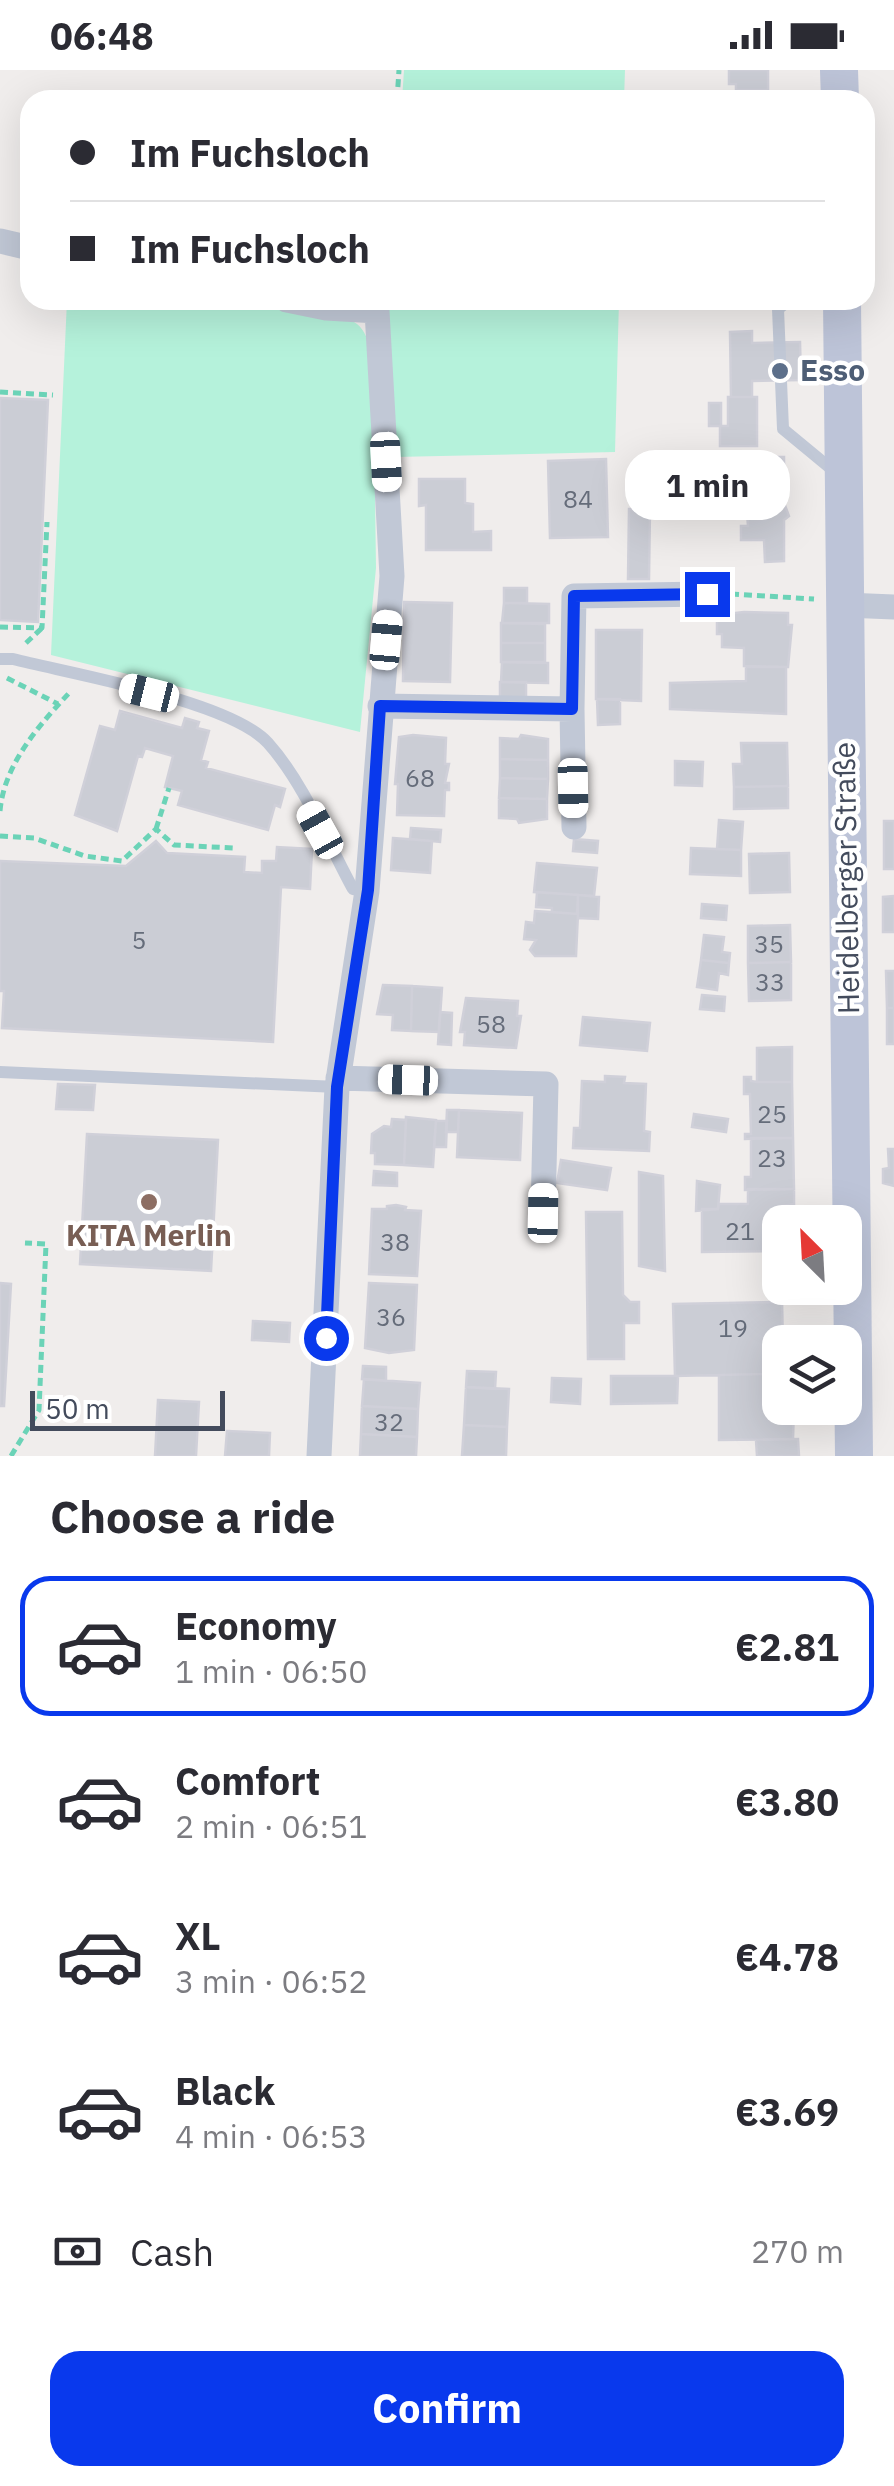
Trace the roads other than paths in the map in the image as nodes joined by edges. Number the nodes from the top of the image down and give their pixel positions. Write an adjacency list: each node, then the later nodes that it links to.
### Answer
1 (352, 310): 9 (street)
2 (778, 310): 4 (lane)
3 (842, 310): 4 (main road, Heidelberger Straße)
4 (844, 480): 6 (main road, Heidelberger Straße)
5 (707, 594): 10 (street)
6 (845, 604): 7 (street); 17 (main road, Heidelberger Straße)
7 (894, 606)
8 (0, 660): 12 (lane)
9 (380, 706): 10 (street); 12 (street)
10 (572, 709): 11 (street)
11 (574, 827)
12 (368, 890): 14 (street)
13 (0, 1072): 14 (lane)
14 (338, 1082): 15 (street); 16 (street)
15 (543, 1213)
16 (319, 1456)
17 (854, 1456)

